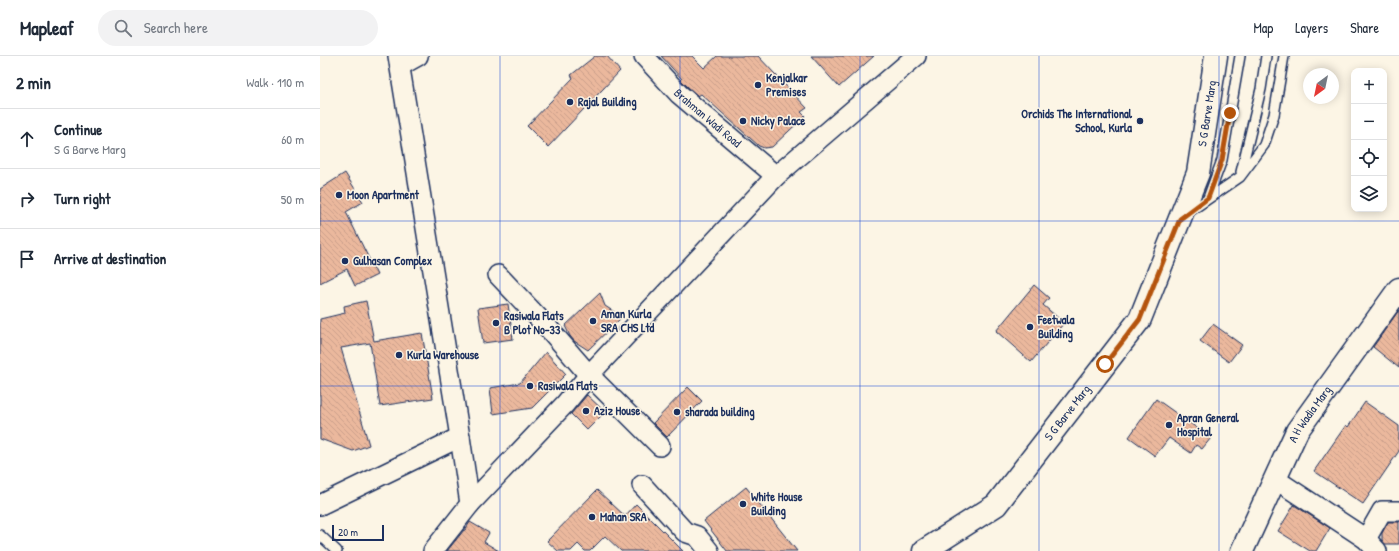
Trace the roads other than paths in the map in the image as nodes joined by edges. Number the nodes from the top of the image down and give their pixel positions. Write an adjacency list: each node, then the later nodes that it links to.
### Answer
1 (418, 56): 8 (street)
2 (644, 56): 9 (street, Brahman Wadi Road)
3 (916, 56): 9 (street)
4 (1216, 56): 12 (street, S G Barve Marg)
5 (1240, 56): 11 (lane)
6 (1266, 56): 10 (lane)
7 (1284, 56): 10 (lane)
8 (399, 61): 16 (street)
9 (776, 176): 15 (street)
10 (1240, 177): 11 (lane)
11 (1208, 198): 12 (lane)
12 (1180, 219): 28 (street, S G Barve Marg)
13 (498, 275): 15 (street)
14 (1399, 289): 18 (street, A H Wadia Marg)
15 (589, 375): 17 (street); 20 (street)
16 (460, 437): 20 (street); 21 (street)
17 (660, 446)
18 (1275, 479): 24 (street); 29 (street, A H Wadia Marg)
19 (642, 485): 27 (street)
20 (470, 504): 26 (street)
21 (320, 505)
22 (1399, 511): 24 (street)
23 (320, 535): 25 (lane)
24 (1371, 545)
25 (337, 551)
26 (433, 551)
27 (709, 551)
28 (924, 551)
29 (1242, 551)

